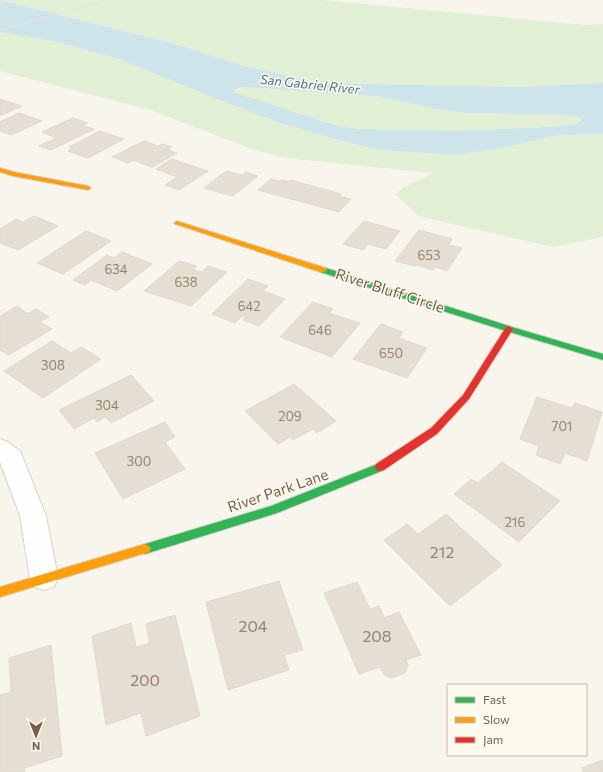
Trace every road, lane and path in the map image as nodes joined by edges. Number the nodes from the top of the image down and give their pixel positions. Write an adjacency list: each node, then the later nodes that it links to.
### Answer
1 (0, 170): 2 (street)
2 (88, 188)
3 (177, 222): 4 (street, River Bluff Circle)
4 (509, 329): 5 (street, River Bluff Circle); 7 (street, River Park Lane)
5 (603, 357)
6 (0, 448): 7 (street)
7 (44, 578): 8 (street, River Park Lane)
8 (0, 592)

